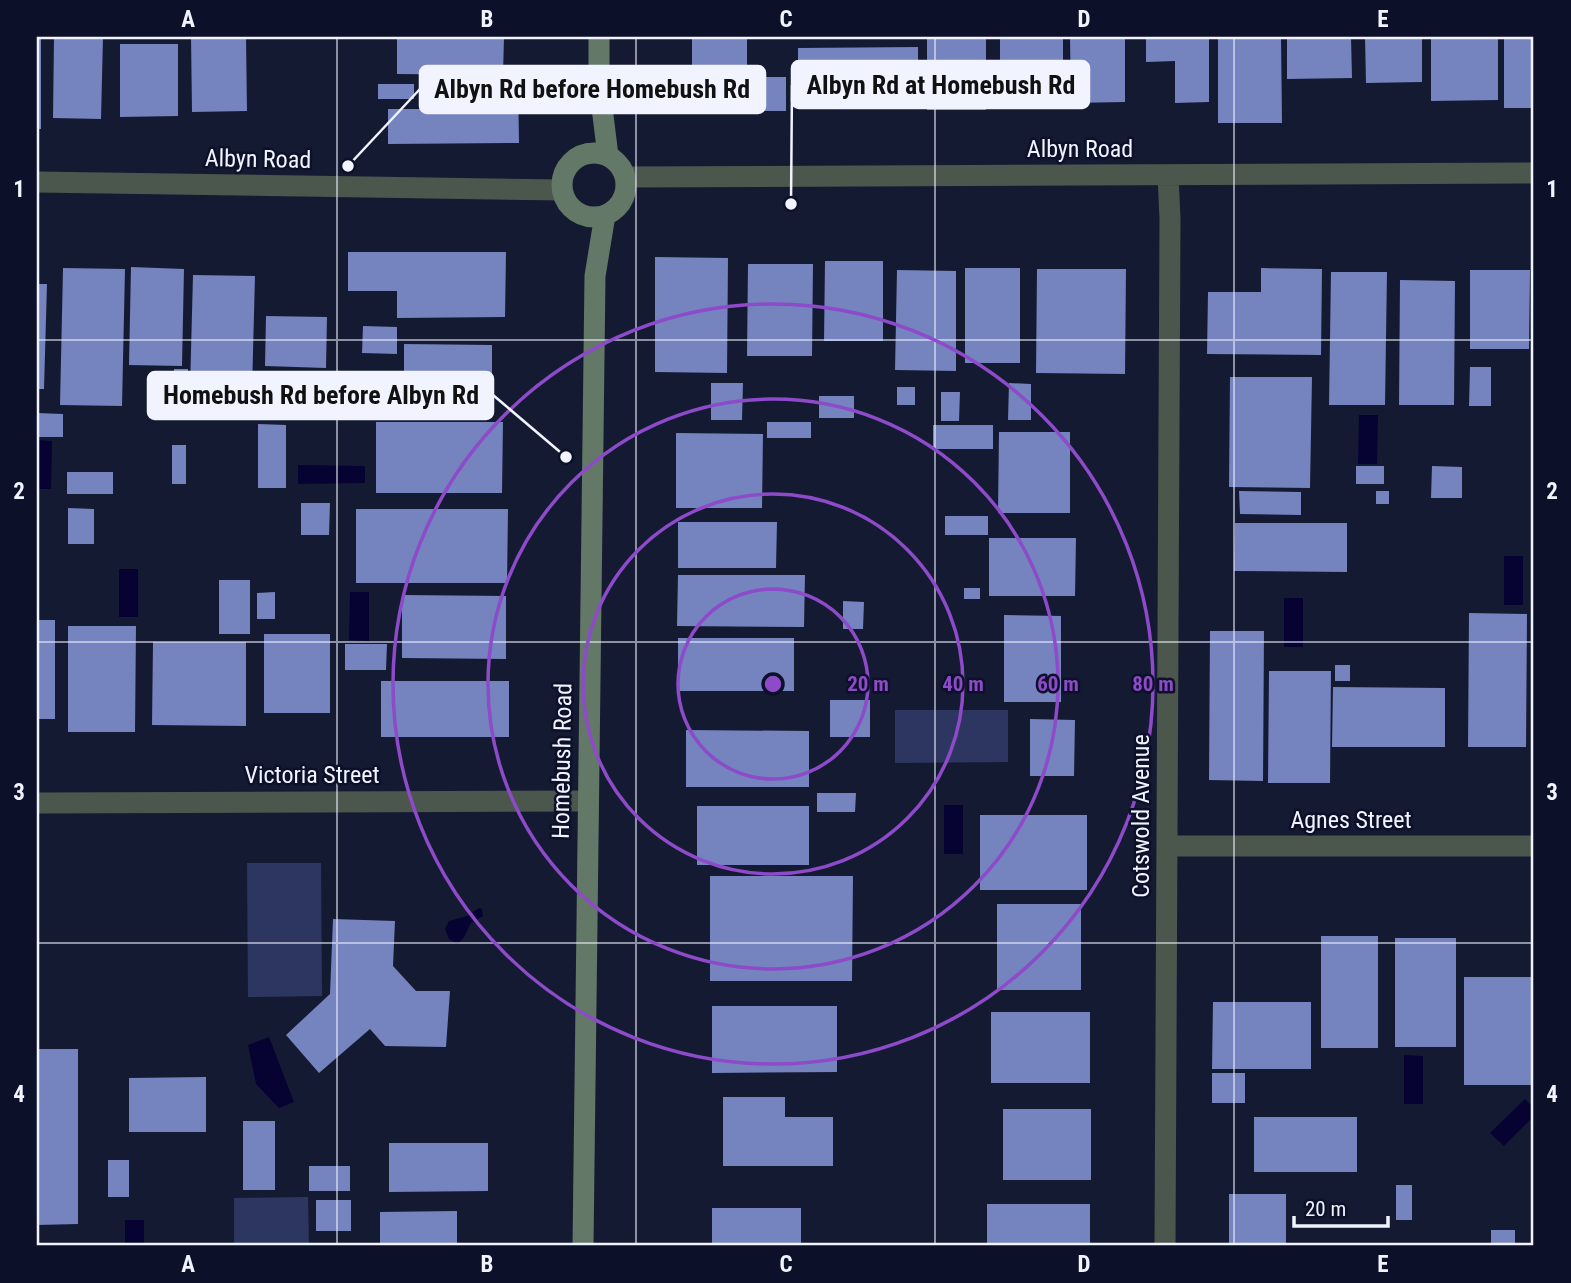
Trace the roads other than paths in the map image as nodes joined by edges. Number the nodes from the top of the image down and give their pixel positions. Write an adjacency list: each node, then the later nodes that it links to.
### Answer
1 (598, 37): 2 (main road)
2 (598, 83): 3 (main road); 4 (main road)
3 (586, 154): 4 (main road); 9 (main road)
4 (608, 156): 7 (main road)
5 (1534, 173): 6 (street, Albyn Road)
6 (1168, 175): 7 (street, Albyn Road); 13 (street, Cotswold Avenue)
7 (626, 177): 10 (main road)
8 (37, 182): 9 (street, Albyn Road)
9 (562, 190): 10 (main road, Homebush Road)
10 (595, 216): 11 (main road, Homebush Road)
11 (588, 801): 12 (street, Victoria Street); 15 (main road, Homebush Road)
12 (37, 803)
13 (1167, 846): 14 (street, Agnes Street); 16 (street, Cotswold Avenue)
14 (1534, 846)
15 (583, 1246)
16 (1165, 1246)

